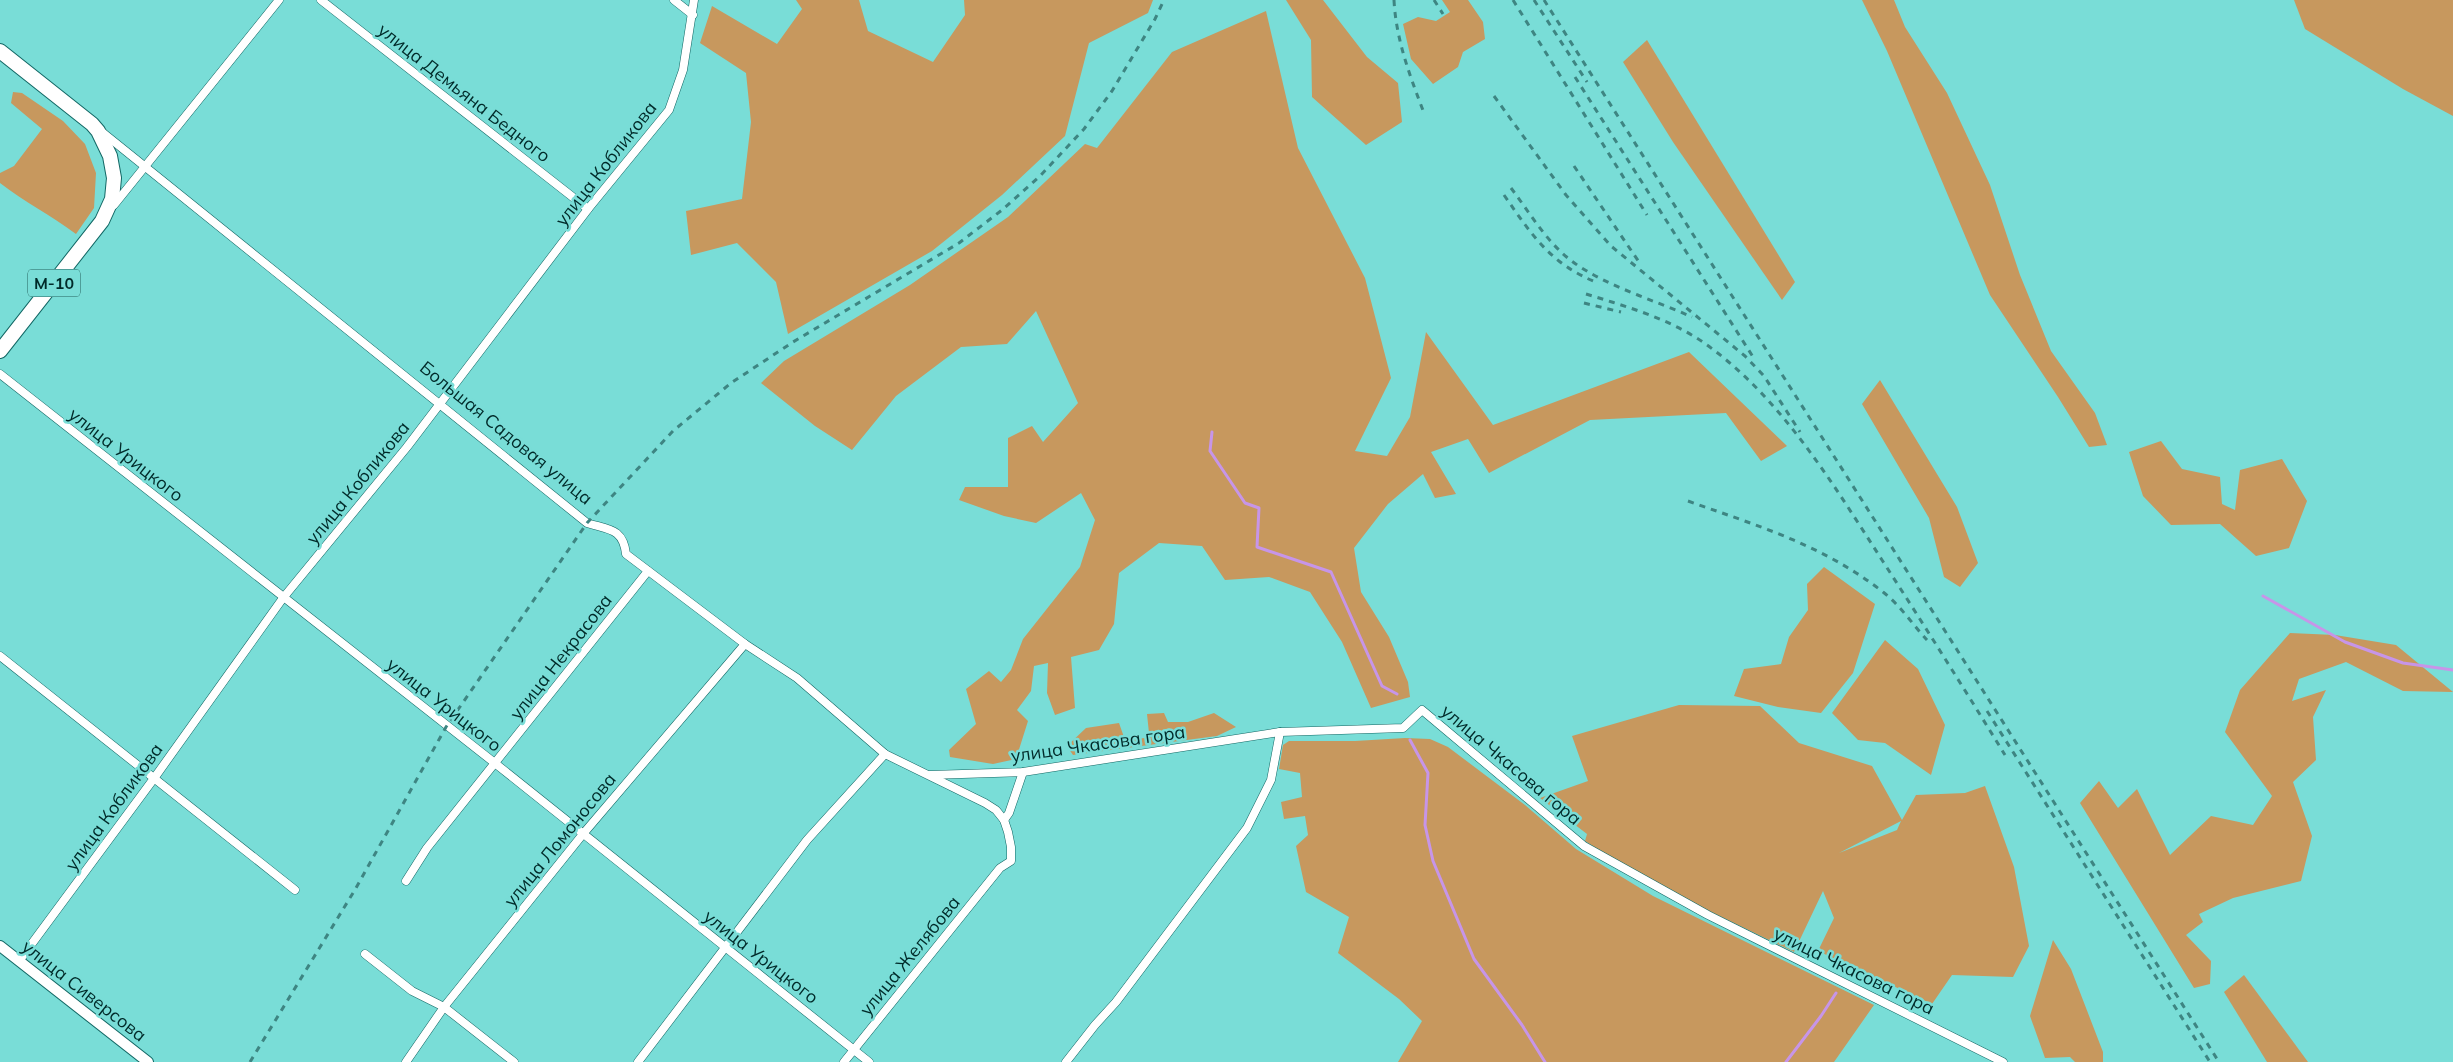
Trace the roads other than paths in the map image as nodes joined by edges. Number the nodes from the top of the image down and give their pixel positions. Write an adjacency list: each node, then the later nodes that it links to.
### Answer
1 (279, 0): 8 (street)
2 (322, 0): 9 (street, улица Демьяна Бедного)
3 (674, 0): 5 (street)
4 (694, 0): 5 (street, улица Кобликова)
5 (693, 14): 9 (street, улица Кобликова)
6 (0, 50): 7 (highway, Большая Садовая улица / М-10)
7 (92, 124): 8 (street, Большая Садовая улица); 10 (highway, Большая Садовая улица / М-10)
8 (144, 166): 10 (street); 13 (street, Большая Садовая улица)
9 (588, 209): 13 (street, улица Кобликова)
10 (106, 214): 11 (highway, М-10)
11 (0, 351)
12 (0, 374): 15 (street, улица Урицкого)
13 (440, 403): 14 (street, Большая Садовая улица); 15 (street, улица Кобликова)
14 (648, 571): 16 (street, Большая Садовая улица); 20 (street, улица Некрасова)
15 (283, 598): 20 (street, улица Урицкого); 23 (street, улица Кобликова)
16 (745, 644): 19 (street, Большая Садовая улица); 25 (street, улица Ломоносова)
17 (0, 656): 23 (street)
18 (1280, 732): 21 (street, улица Чкасова гора); 40 (street); 41 (street, улица Чкасова гора)
19 (884, 754): 22 (street, Большая Садовая улица); 29 (street)
20 (496, 764): 25 (street, улица Урицкого); 26 (street, улица Некрасова)
21 (1023, 772): 22 (street, улица Чкасова гора); 24 (street)
22 (927, 776): 24 (street, Большая Садовая улица)
23 (155, 777): 27 (street); 31 (street, улица Кобликова)
24 (1004, 820): 33 (street, улица Желябова)
25 (583, 834): 29 (street, улица Урицкого); 32 (street, улица Ломоносова)
26 (406, 881)
27 (296, 890)
28 (0, 946): 31 (street, улица Сиверсова)
29 (726, 949): 33 (street, улица Урицкого); 37 (street)
30 (364, 954): 32 (street)
31 (19, 961): 34 (street, улица Сиверсова)
32 (444, 1007): 35 (street, улица Ломоносова); 36 (street)
33 (854, 1050): 38 (street, улица Желябова); 39 (street, улица Урицкого)
34 (148, 1062)
35 (406, 1062)
36 (514, 1062)
37 (638, 1062)
38 (844, 1062)
39 (869, 1062)
40 (1066, 1062)
41 (2003, 1062)

